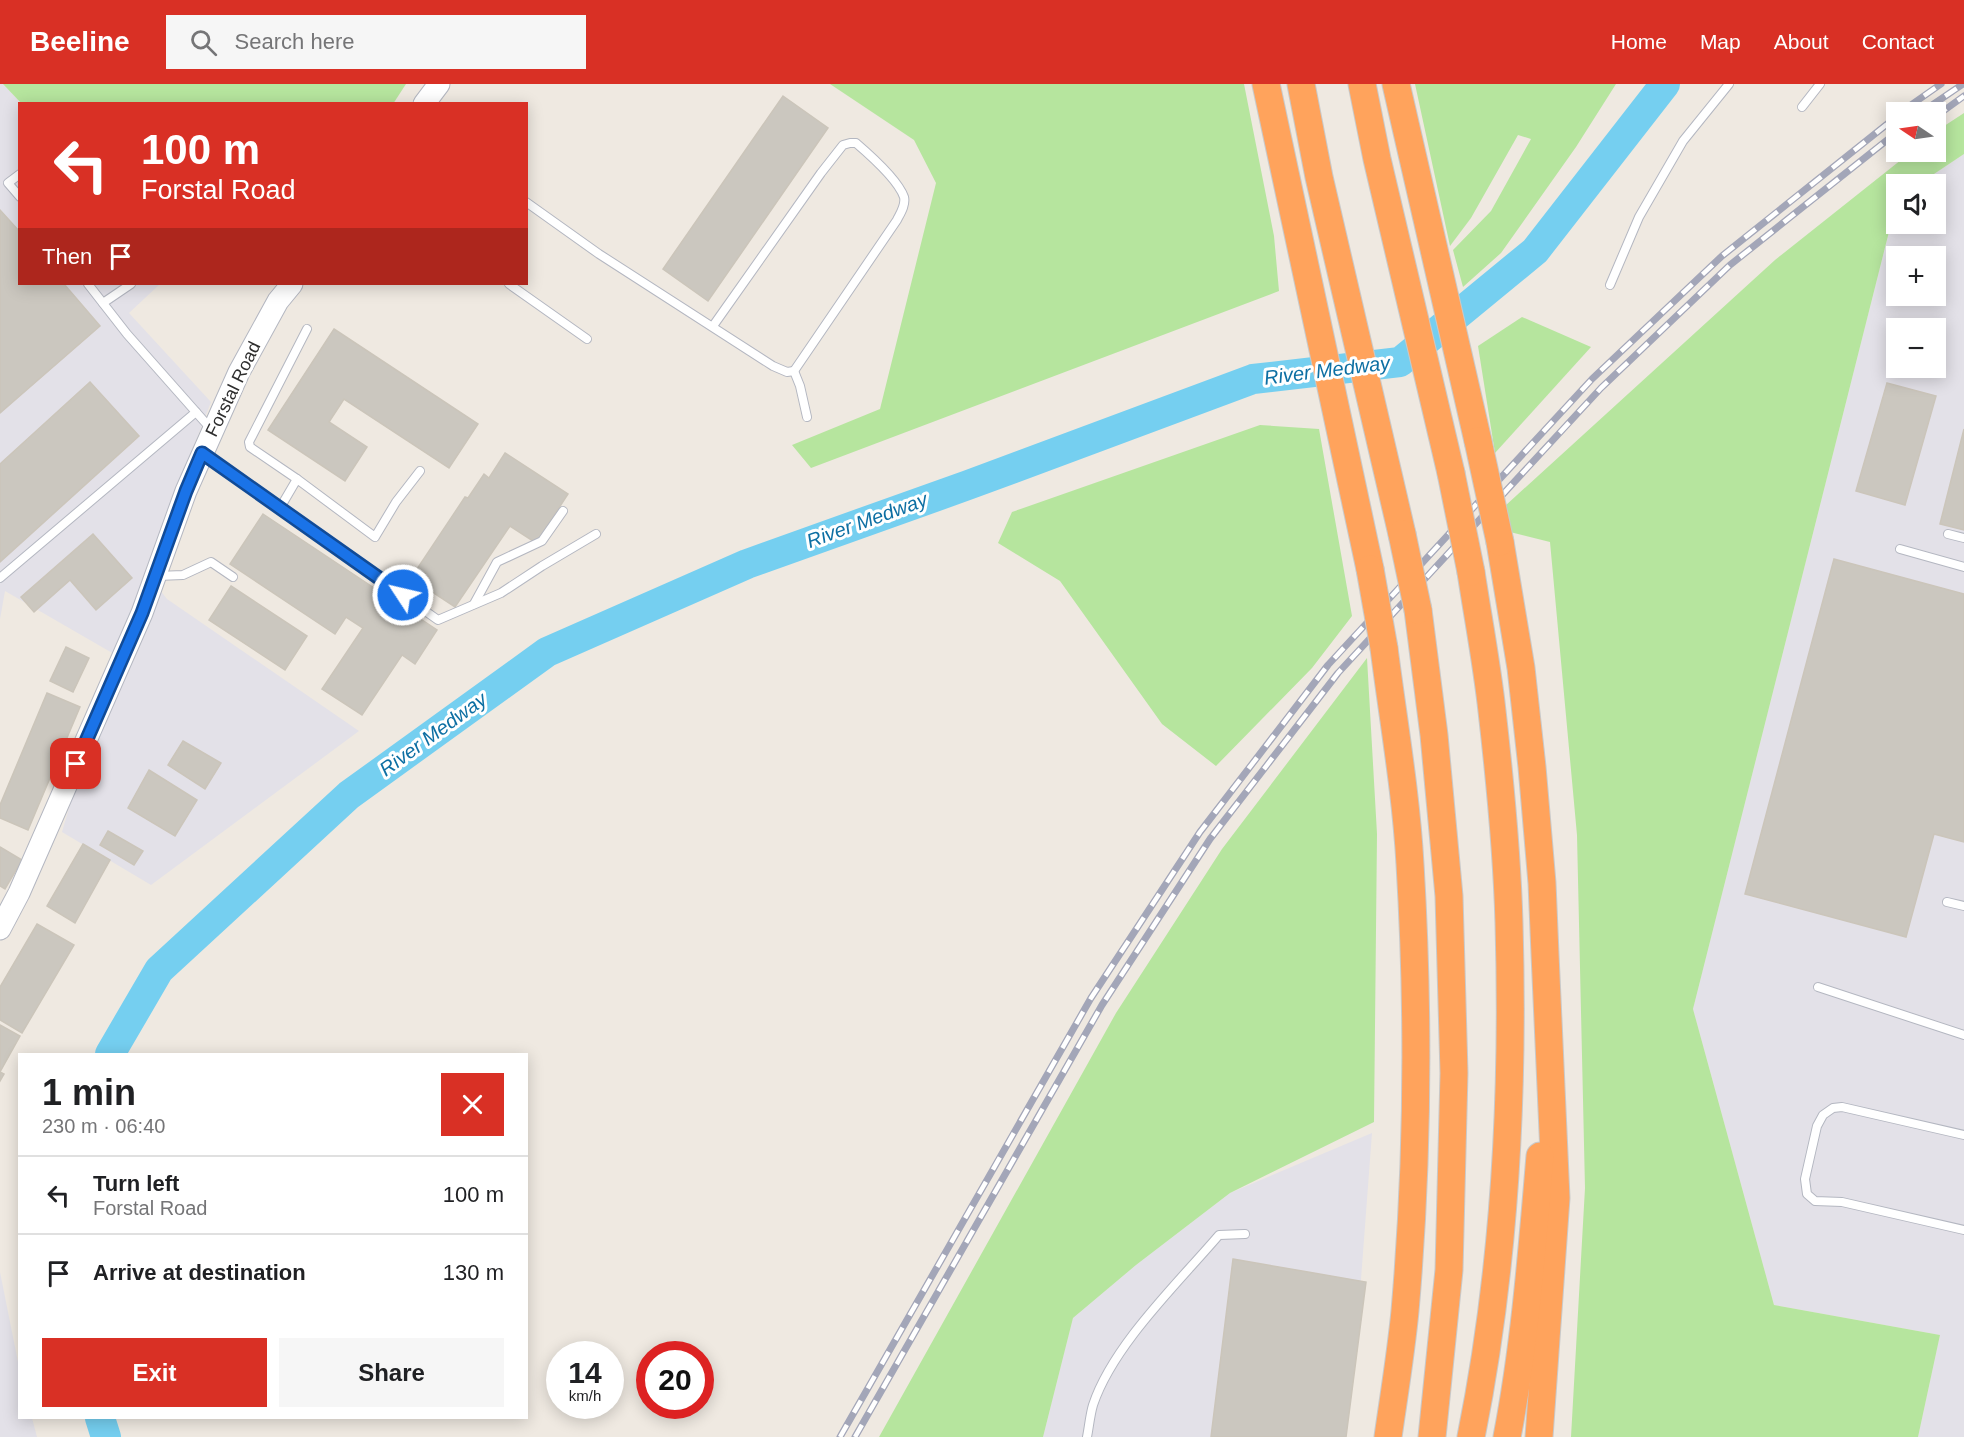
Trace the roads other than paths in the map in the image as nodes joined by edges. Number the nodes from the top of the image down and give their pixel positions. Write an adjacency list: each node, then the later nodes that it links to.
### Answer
1 (439, 84): 8 (street)
2 (1266, 84): 50 (highway, bridge)
3 (1301, 84): 51 (highway, bridge)
4 (1362, 84): 52 (highway, bridge)
5 (1396, 84): 43 (highway, bridge)
6 (1729, 84): 17 (lane)
7 (1820, 84): 9 (lane)
8 (426, 102)
9 (1802, 107)
10 (18, 176): 11 (lane)
11 (18, 195)
12 (528, 203): 19 (lane)
13 (89, 285): 18 (lane)
14 (130, 285): 18 (lane)
15 (291, 285): 25 (street, Forstal Road)
16 (510, 285): 21 (lane)
17 (1610, 285)
18 (103, 303): 23 (lane)
19 (712, 326): 22 (lane); 22 (lane)
20 (307, 329): 28 (lane)
21 (587, 339)
22 (794, 371): 24 (lane)
23 (196, 412): 25 (lane); 38 (lane)
24 (807, 417)
25 (212, 430): 26 (street, Forstal Road)
26 (202, 453): 29 (lane); 36 (street, Forstal Road)
27 (420, 471): 28 (lane)
28 (297, 479): 29 (lane)
29 (280, 508): 39 (lane)
30 (563, 512): 39 (lane)
31 (596, 534): 39 (lane)
32 (1948, 534): 33 (lane)
33 (1964, 538)
34 (1900, 549): 35 (lane)
35 (1964, 567)
36 (155, 576): 37 (lane); 42 (street, Forstal Road)
37 (233, 577)
38 (0, 578)
39 (474, 604)
40 (1947, 902): 41 (lane)
41 (1964, 906)
42 (0, 928)
43 (1545, 954): 53 (highway); 54 (highway)
44 (1818, 987): 45 (lane)
45 (1964, 1035)
46 (1964, 1135): 47 (lane)
47 (1964, 1230)
48 (1245, 1234): 49 (lane)
49 (1087, 1437)
50 (1388, 1437)
51 (1432, 1437)
52 (1472, 1437)
53 (1507, 1437)
54 (1539, 1437)

